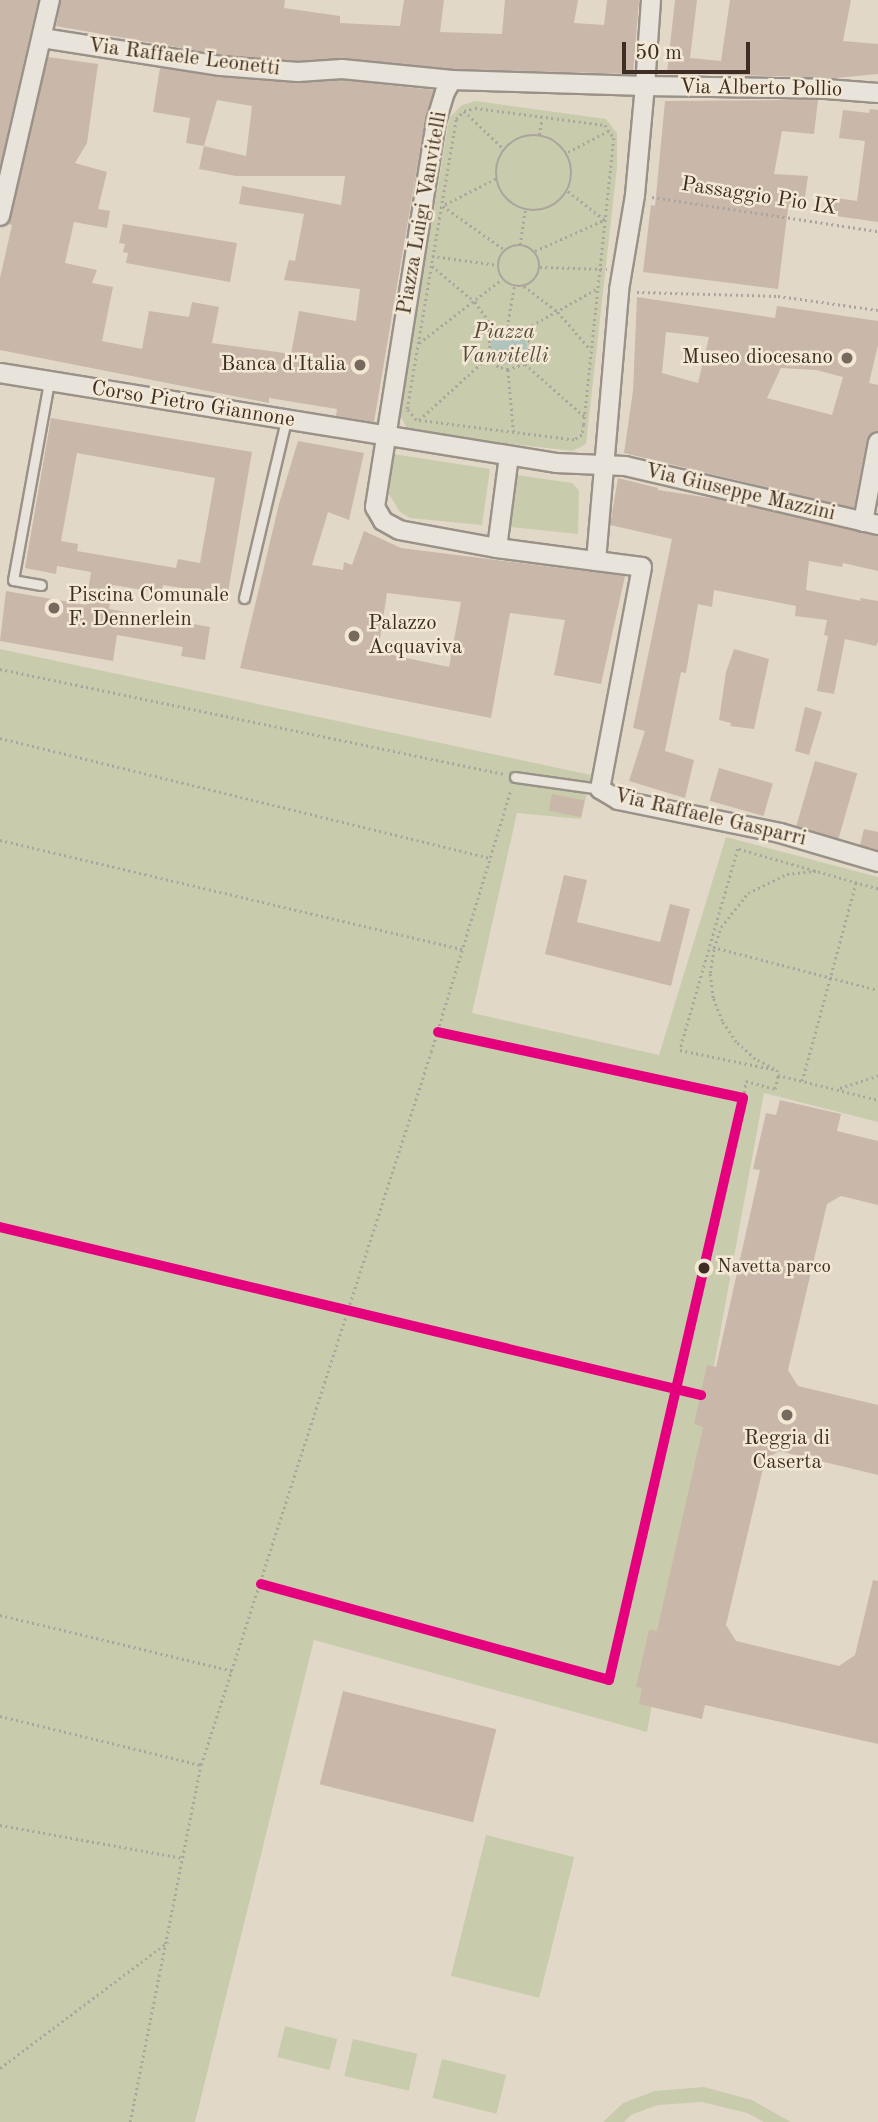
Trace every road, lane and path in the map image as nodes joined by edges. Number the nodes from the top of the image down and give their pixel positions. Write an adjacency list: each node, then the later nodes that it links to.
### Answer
1 (50, 0): 3 (street)
2 (651, 0): 5 (street)
3 (42, 38): 4 (street, Via Raffaele Leonetti); 18 (street)
4 (452, 80): 5 (street); 51 (street, Piazza Luigi Vanvitelli)
5 (645, 86): 6 (street, Via Alberto Pollio); 15 (street)
6 (876, 91)
7 (464, 111): 8 (path); 11 (path); 16 (path)
8 (542, 117): 9 (path); 10 (path)
9 (610, 130): 12 (path); 19 (path)
10 (539, 135)
11 (504, 149): 13 (path); 14 (path)
12 (568, 152)
13 (496, 179): 16 (path); 17 (path)
14 (567, 191): 17 (path); 19 (path)
15 (635, 195): 20 (path, Passaggio Pio IX); 33 (street)
16 (443, 206): 22 (path); 24 (path)
17 (525, 210): 21 (path)
18 (0, 216)
19 (604, 220): 23 (path); 28 (path)
20 (878, 231)
21 (520, 245): 22 (path); 23 (path)
22 (505, 250): 26 (path)
23 (534, 251): 27 (path)
24 (433, 256): 25 (path); 26 (path)
25 (432, 265): 34 (path); 40 (path)
26 (498, 265): 29 (path)
27 (540, 267): 28 (path); 31 (path)
28 (600, 268): 32 (path)
29 (502, 279): 30 (path); 34 (path)
30 (514, 286): 31 (path); 37 (path)
31 (524, 286): 36 (path)
32 (598, 288): 36 (path); 41 (path)
33 (620, 290): 35 (path); 54 (street)
34 (475, 302): 38 (path); 40 (path)
35 (878, 310)
36 (558, 312): 39 (path); 41 (path)
37 (507, 327): 38 (path); 39 (path)
38 (495, 330): 42 (path)
39 (522, 331): 43 (path)
40 (418, 343): 49 (path)
41 (591, 350): 47 (path)
42 (489, 356): 44 (path); 49 (path)
43 (526, 364): 44 (path); 47 (path)
44 (508, 370): 50 (path)
45 (0, 373): 46 (street, Corso Pietro Giannone)
46 (49, 381): 48 (street, Corso Pietro Giannone); 58 (lane)
47 (583, 416): 50 (path)
48 (286, 420): 51 (street, Corso Pietro Giannone); 59 (lane)
49 (419, 421): 50 (path)
50 (514, 435)
51 (386, 437): 53 (street); 56 (street, Piazza Luigi Vanvitelli)
52 (878, 442): 55 (street)
53 (509, 456): 54 (street); 56 (street)
54 (603, 459): 55 (street, Via Giuseppe Mazzini); 57 (street)
55 (870, 523)
56 (497, 548): 57 (street, Piazza Luigi Vanvitelli)
57 (596, 561): 63 (street, Via Raffaele Gasparri)
58 (41, 585)
59 (244, 598)
60 (0, 669): 62 (path)
61 (0, 738): 65 (path)
62 (515, 777): 63 (lane); 65 (path)
63 (600, 789): 66 (street, Via Raffaele Gasparri)
64 (0, 840): 71 (path)
65 (490, 859): 71 (path)
66 (878, 862)
67 (822, 871): 68 (path); 70 (path); 70 (path)
68 (856, 882): 69 (path); 72 (path)
69 (878, 889)
70 (711, 947): 72 (path); 75 (path); 75 (path)
71 (462, 950): 74 (path)
72 (830, 978): 73 (path); 77 (path)
73 (878, 990)
74 (438, 1032): 79 (path); 82 (path)
75 (778, 1073): 77 (path); 79 (path)
76 (878, 1076): 78 (path)
77 (802, 1081): 78 (path)
78 (837, 1089): 80 (path)
79 (743, 1098): 83 (path)
80 (878, 1100)
81 (0, 1227): 82 (path)
82 (347, 1310): 83 (path); 85 (path)
83 (674, 1388): 84 (path); 85 (path)
84 (701, 1395)
85 (261, 1584): 87 (path)
86 (0, 1615): 87 (path)
87 (234, 1671): 89 (path)
88 (0, 1716): 89 (path)
89 (201, 1765): 91 (path)
90 (0, 1825): 91 (path)
91 (183, 1858): 92 (path)
92 (167, 1942): 93 (path); 94 (path)
93 (0, 2068)
94 (130, 2122)

